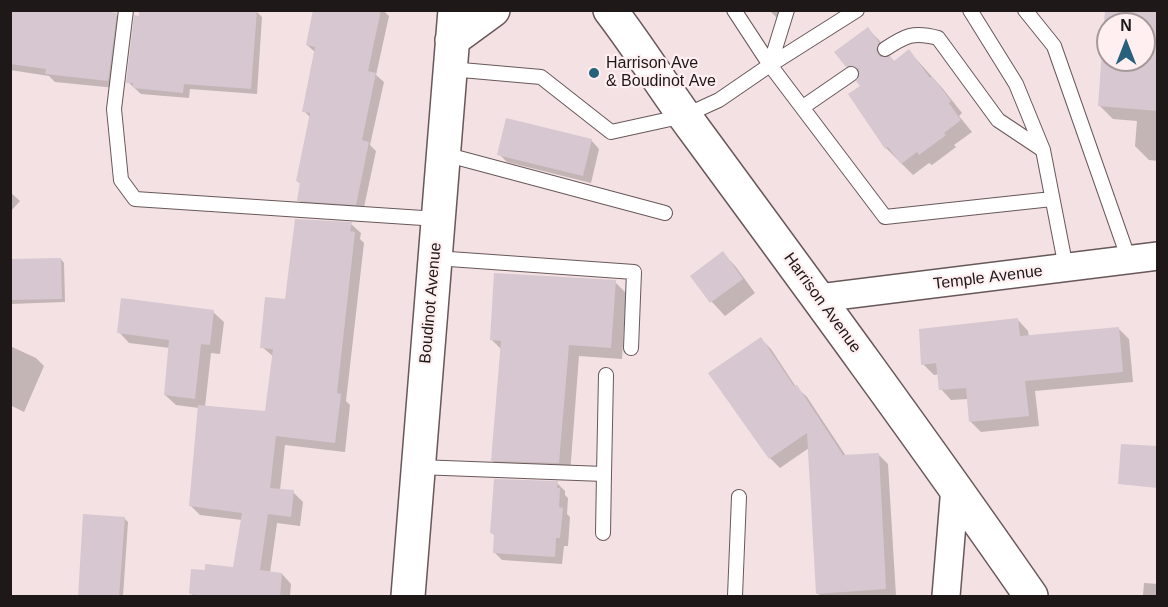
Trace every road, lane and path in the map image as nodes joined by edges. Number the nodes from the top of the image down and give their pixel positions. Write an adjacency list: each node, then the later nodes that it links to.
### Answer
1 (126, 10): 19 (lane)
2 (493, 10): 9 (main road)
3 (734, 10): 11 (lane)
4 (787, 10): 11 (lane)
5 (857, 10): 11 (lane)
6 (970, 10): 15 (lane)
7 (1025, 10): 22 (lane)
8 (607, 12): 14 (main road, Harrison Avenue)
9 (452, 40): 14 (lane); 16 (main road, Boudinot Avenue)
10 (885, 50): 15 (lane)
11 (770, 65): 13 (lane); 14 (lane)
12 (851, 74): 13 (lane)
13 (802, 107): 17 (lane)
14 (684, 116): 24 (main road, Harrison Avenue)
15 (1042, 150): 17 (lane)
16 (444, 154): 18 (lane); 19 (main road, Boudinot Avenue)
17 (1052, 200): 23 (lane)
18 (665, 213)
19 (438, 219): 21 (main road, Boudinot Avenue)
20 (1158, 256): 22 (street, Temple Avenue)
21 (435, 258): 25 (lane); 27 (main road, Boudinot Avenue)
22 (1129, 261): 23 (street, Temple Avenue)
23 (1066, 268): 24 (street, Temple Avenue)
24 (819, 298): 29 (main road, Harrison Avenue)
25 (632, 348)
26 (606, 375): 28 (lane)
27 (418, 467): 28 (lane); 32 (main road, Boudinot Avenue)
28 (604, 474): 31 (lane)
29 (955, 487): 34 (street); 35 (main road, Harrison Avenue)
30 (739, 497): 33 (lane)
31 (603, 533)
32 (408, 597)
33 (735, 597)
34 (946, 597)
35 (1031, 597)

